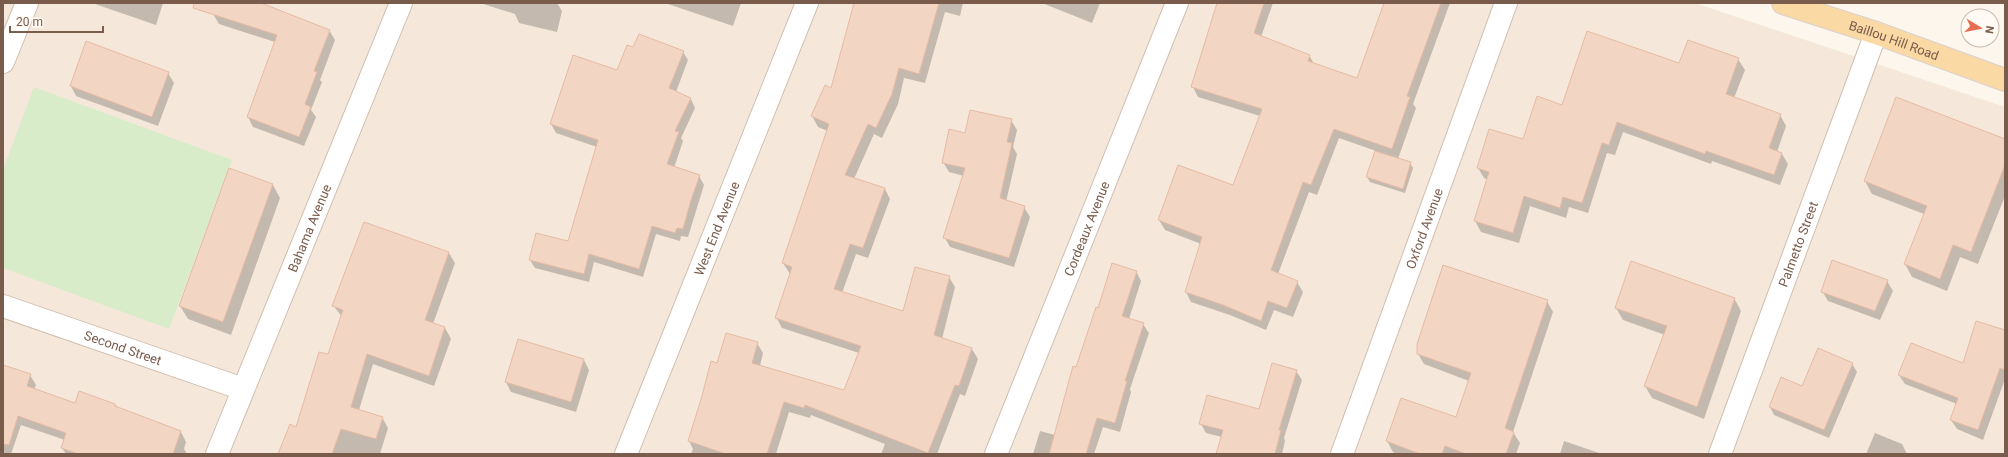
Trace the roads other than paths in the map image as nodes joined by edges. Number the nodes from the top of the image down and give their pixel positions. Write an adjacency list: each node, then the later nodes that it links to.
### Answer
1 (27, 3): 8 (street)
2 (400, 3): 11 (street, Bahama Avenue)
3 (807, 3): 13 (street, West End Avenue)
4 (1177, 3): 14 (street, Cordeaux Avenue)
5 (1506, 3): 15 (street, Oxford Avenue)
6 (1783, 3): 7 (main road, Baillou Hill Road)
7 (1876, 33): 9 (main road, Baillou Hill Road); 16 (street, Palmetto Street)
8 (3, 62)
9 (2005, 80)
10 (3, 306): 11 (street, Second Street)
11 (243, 389): 12 (street, Bahama Avenue)
12 (217, 454)
13 (626, 454)
14 (996, 454)
15 (1342, 454)
16 (1720, 454)

